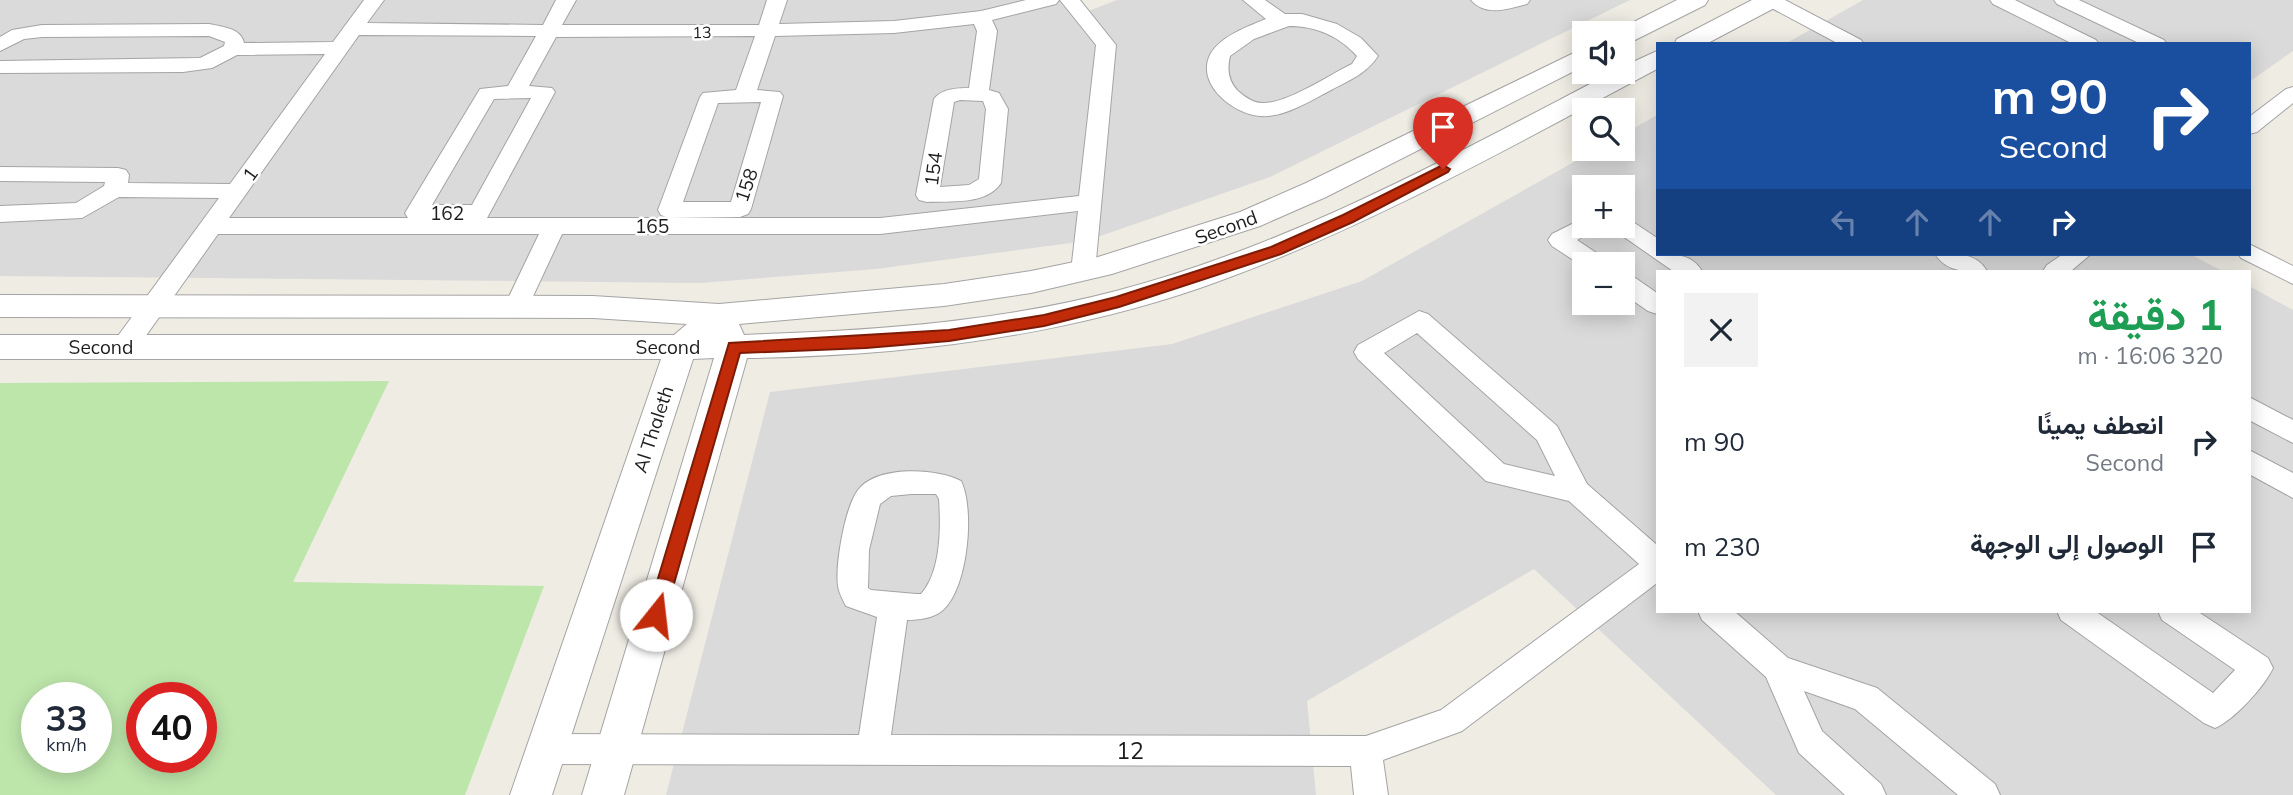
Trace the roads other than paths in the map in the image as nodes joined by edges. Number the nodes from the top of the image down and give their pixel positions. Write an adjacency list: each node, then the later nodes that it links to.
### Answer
1 (374, 0): 18 (street, 1)
2 (566, 0): 17 (street)
3 (777, 0): 15 (street)
4 (1049, 0): 13 (street, 13)
5 (1070, 0): 36 (street)
6 (1252, 0): 14 (street)
7 (1481, 0): 8 (street)
8 (1520, 0)
9 (1696, 0): 16 (street)
10 (1771, 0): 19 (street); 20 (street)
11 (2000, 0): 21 (street)
12 (2064, 0): 22 (street)
13 (981, 17): 15 (street, 13); 30 (street)
14 (1281, 21): 14 (street)
15 (767, 30): 17 (street, 13); 31 (street)
16 (1635, 30)
17 (549, 31): 18 (street, 13); 28 (street)
18 (347, 39): 24 (street, 13); 35 (street, 1)
19 (1690, 42)
20 (1850, 42)
21 (2085, 42)
22 (2153, 42)
23 (0, 45): 24 (street)
24 (233, 49): 27 (street, 13)
25 (1656, 60): 58 (street, Second)
26 (1572, 62): 51 (street, Second)
27 (0, 67)
28 (515, 93): 28 (street, 162)
29 (2293, 93): 32 (street)
30 (978, 94): 30 (street, 154)
31 (744, 97): 31 (street, 158)
32 (2258, 108)
33 (0, 174): 34 (street)
34 (115, 190): 35 (street); 37 (street)
35 (238, 191): 38 (street, 1)
36 (1090, 202): 39 (street, 165); 51 (street)
37 (0, 214)
38 (212, 226): 39 (street, 165); 56 (street, 1)
39 (554, 226): 57 (street)
40 (1572, 233): 43 (street)
41 (1635, 234): 42 (street)
42 (1656, 248)
43 (1578, 252)
44 (2251, 253): 52 (street)
45 (1667, 256): 48 (street)
46 (1950, 256): 49 (street)
47 (2076, 256): 50 (street)
48 (1688, 270)
49 (1973, 270)
50 (2056, 270)
51 (1083, 271): 58 (street, Second)
52 (2293, 276)
53 (1635, 290): 54 (street)
54 (1656, 303)
55 (0, 306): 56 (street, Second)
56 (154, 306): 57 (street, Second); 60 (street, 1)
57 (516, 307): 58 (street, Second)
58 (727, 331): 61 (street); 75 (street)
59 (0, 347): 60 (street, Second)
60 (124, 347): 61 (street, Second)
61 (681, 347): 74 (street, Al Thaleth)
62 (2251, 408): 63 (street)
63 (2293, 433)
64 (2251, 462): 65 (street)
65 (2293, 487)
66 (1577, 492): 66 (street); 67 (street)
67 (1656, 561)
68 (1656, 568): 77 (street, 12)
69 (894, 607): 69 (street); 76 (street)
70 (1715, 613): 73 (street)
71 (2075, 613): 72 (street)
72 (2176, 613)
73 (1778, 668): 81 (street); 82 (street)
74 (547, 749): 75 (street, 12); 78 (street, Al Thaleth)
75 (617, 749): 76 (street, 12); 79 (street)
76 (873, 749): 77 (street, 12)
77 (1366, 751): 80 (street)
78 (531, 795)
79 (603, 795)
80 (1371, 795)
81 (1869, 795)
82 (1983, 795)

